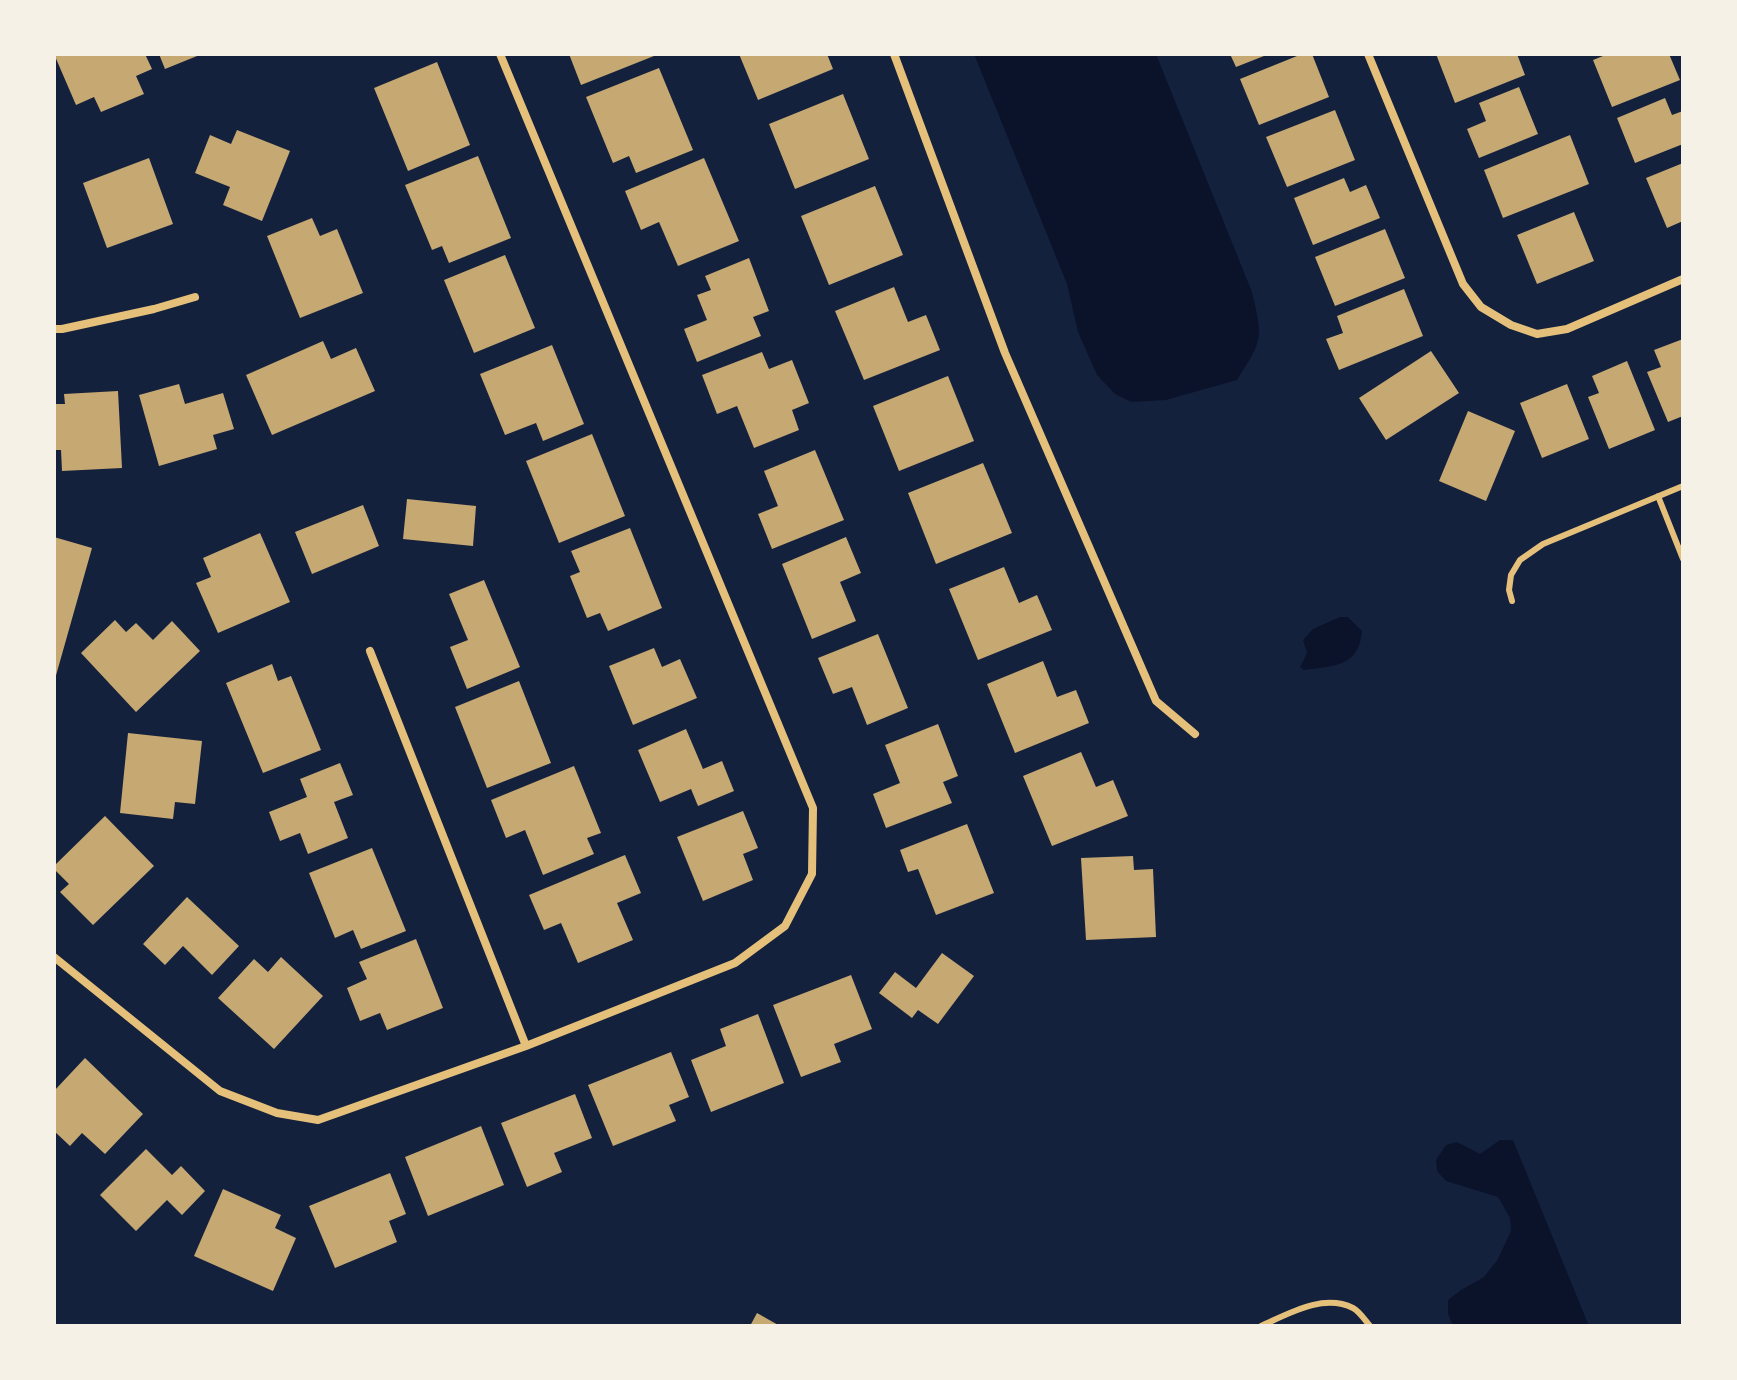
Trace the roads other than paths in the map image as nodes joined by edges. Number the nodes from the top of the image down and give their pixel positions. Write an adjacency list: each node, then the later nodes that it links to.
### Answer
1 (500, 54): 14 (street)
2 (894, 54): 12 (street)
3 (1368, 54): 4 (street)
4 (1683, 279)
5 (195, 297): 6 (street)
6 (54, 329)
7 (1683, 486): 8 (lane)
8 (1658, 496): 9 (lane); 10 (lane)
9 (1683, 559)
10 (1512, 601)
11 (370, 651): 14 (street)
12 (1195, 734)
13 (54, 957): 14 (street)
14 (526, 1046)
15 (1261, 1326): 16 (lane)
16 (1370, 1326)

